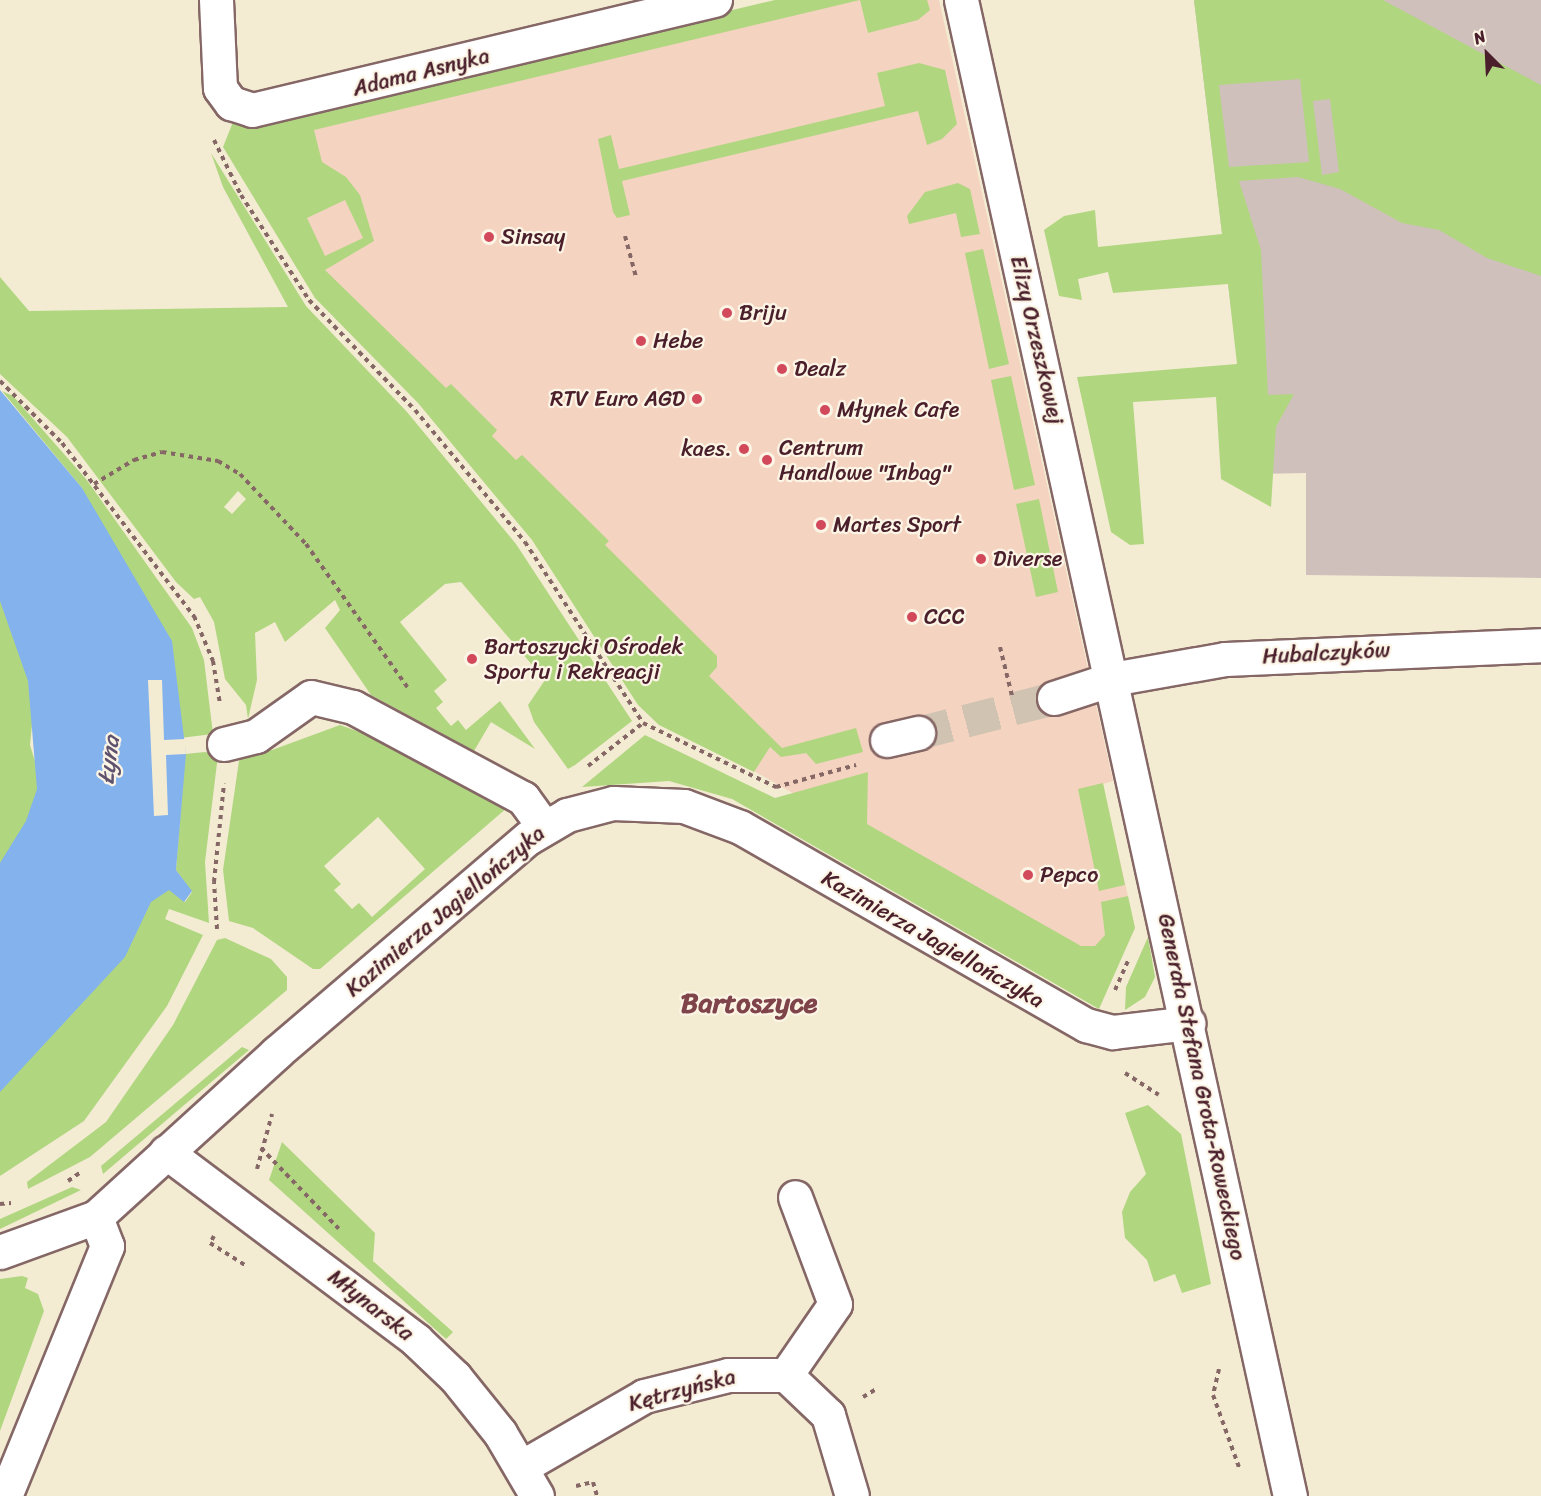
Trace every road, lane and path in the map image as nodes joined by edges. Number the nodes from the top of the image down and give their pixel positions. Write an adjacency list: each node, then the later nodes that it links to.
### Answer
1 (216, 0): 2 (street, Adama Asnyka)
2 (715, 0)
3 (960, 0): 11 (street, Elizy Orzeszkowej)
4 (210, 128): 15 (path)
5 (625, 236): 6 (path)
6 (636, 278)
7 (0, 381): 8 (path)
8 (94, 484): 12 (path); 18 (path)
9 (1541, 645): 11 (street, Hubalczyków)
10 (1000, 647): 14 (path)
11 (1112, 679): 13 (street, Hubalczyków); 23 (street, Generała Stefana Grota-Roweckiego)
12 (416, 699)
13 (1054, 699)
14 (1016, 708)
15 (643, 723): 19 (path); 20 (path)
16 (918, 732): 17 (street)
17 (886, 740)
18 (224, 744): 21 (street); 22 (path)
19 (594, 762)
20 (851, 767)
21 (544, 827): 23 (street, Kazimierza Jagiellończyka); 24 (street, Kazimierza Jagiellończyka)
22 (217, 929)
23 (1188, 1023): 33 (street, Generała Stefana Grota-Roweckiego)
24 (166, 1152): 26 (street, Kazimierza Jagiellończyka); 29 (street, Młynarska)
25 (795, 1197): 28 (street)
26 (96, 1217): 27 (street); 30 (street)
27 (0, 1252)
28 (786, 1375): 29 (street, Kętrzyńska); 32 (street)
29 (523, 1466): 31 (street, Młynarska)
30 (4, 1496)
31 (537, 1496)
32 (852, 1496)
33 (1290, 1496)

